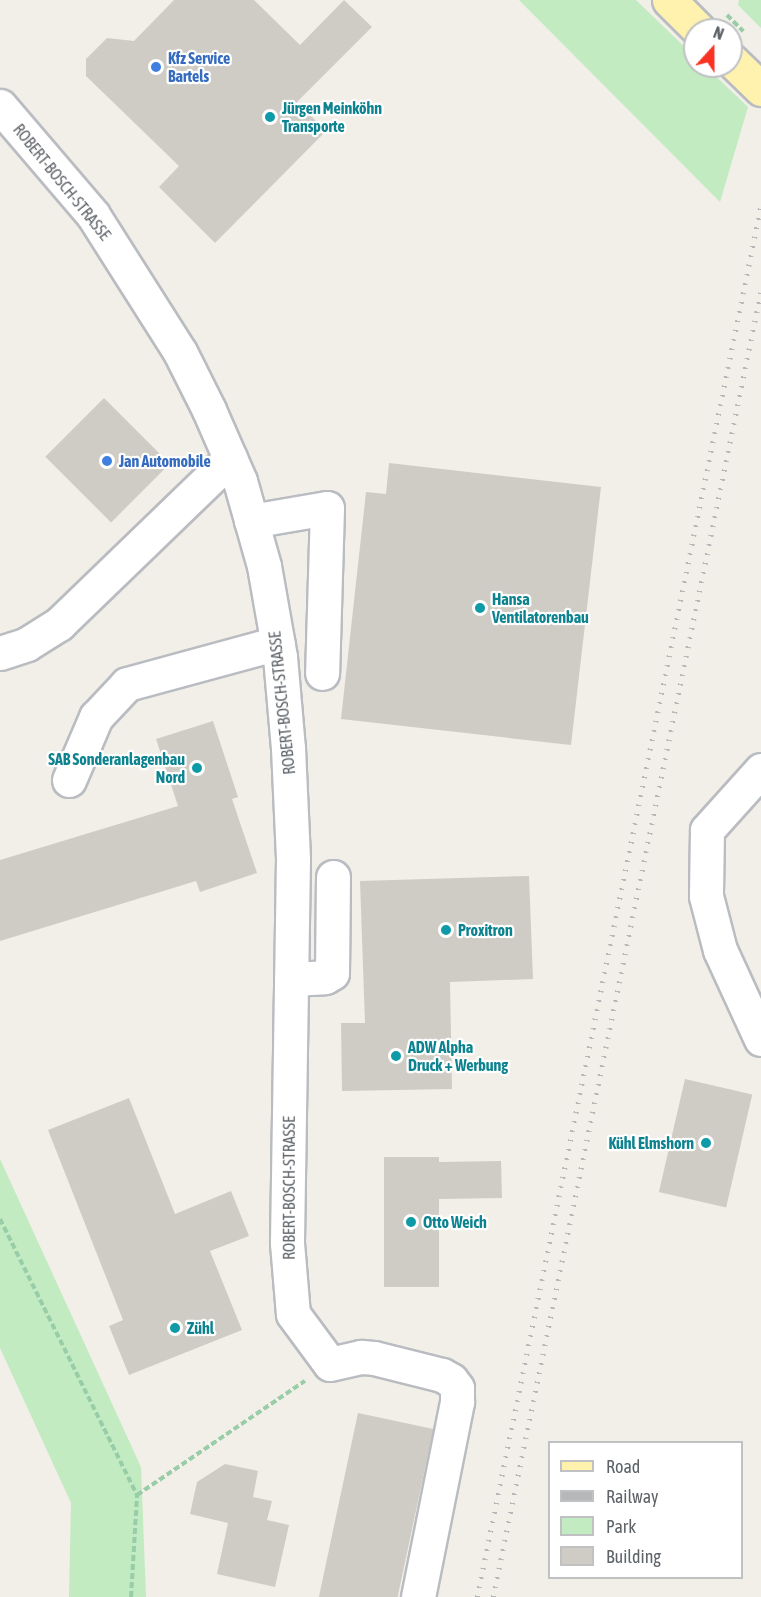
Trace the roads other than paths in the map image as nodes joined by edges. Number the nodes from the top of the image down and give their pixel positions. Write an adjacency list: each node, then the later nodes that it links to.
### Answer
1 (669, 0): 2 (main road)
2 (697, 18)
3 (743, 52): 4 (main road)
4 (761, 89)
5 (0, 106): 6 (street, ROBERT-BOSCH-STRASSE)
6 (230, 459): 7 (street, ROBERT-BOSCH-STRASSE); 9 (street)
7 (251, 520): 8 (street, ROBERT-BOSCH-STRASSE); 10 (street)
8 (278, 643): 12 (street); 14 (street, ROBERT-BOSCH-STRASSE)
9 (0, 653)
10 (322, 673)
11 (761, 770): 15 (street)
12 (69, 780)
13 (333, 877): 14 (street)
14 (291, 979): 16 (street, ROBERT-BOSCH-STRASSE)
15 (760, 1036)
16 (418, 1597)

